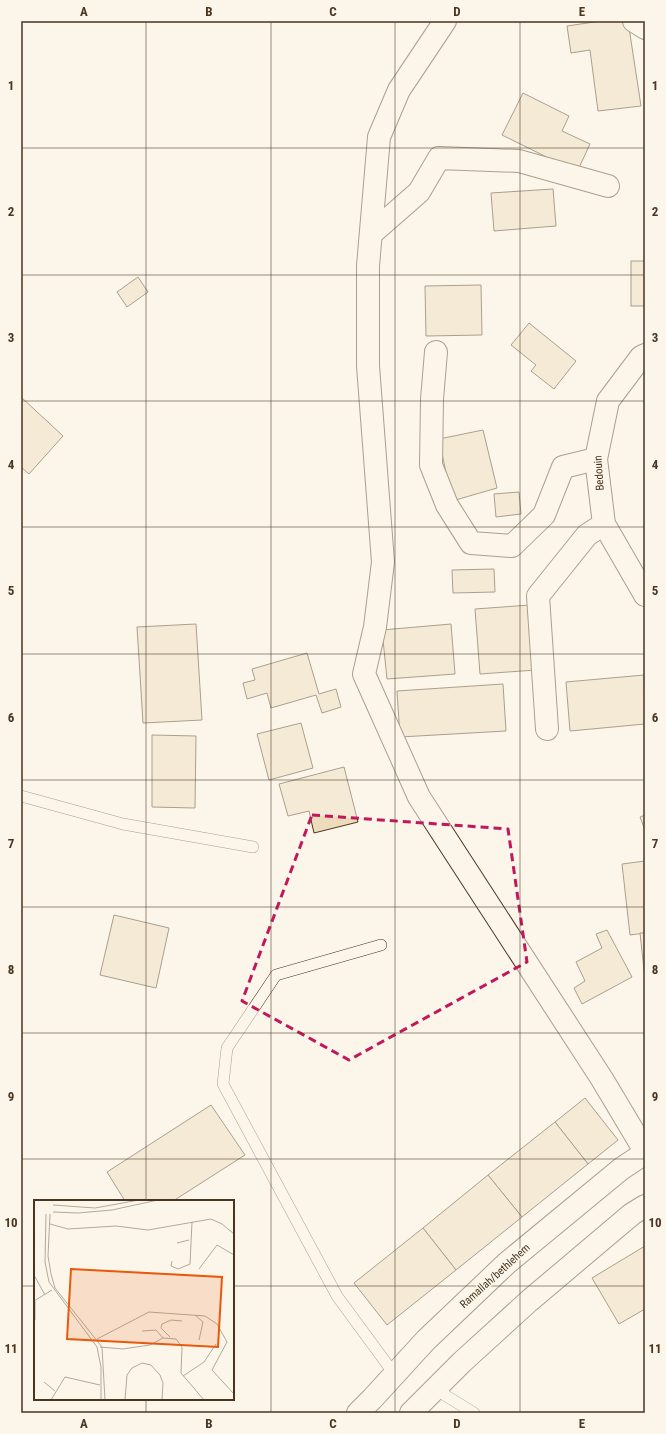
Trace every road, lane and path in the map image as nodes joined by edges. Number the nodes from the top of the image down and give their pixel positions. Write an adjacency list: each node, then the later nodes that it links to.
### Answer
1 (445, 21): 5 (street)
2 (634, 21): 3 (street)
3 (645, 28)
4 (608, 186): 5 (street)
5 (371, 234): 15 (street)
6 (436, 352): 8 (street)
7 (645, 355): 8 (street, Bedouin)
8 (596, 459): 9 (street, Bedouin)
9 (604, 524): 10 (street, Bedouin); 11 (street)
10 (645, 595)
11 (548, 729)
12 (21, 796): 13 (lane)
13 (253, 847)
14 (381, 945): 17 (lane)
15 (645, 1152): 17 (street, Ramallah/bethlehem)
16 (645, 1206): 18 (street)
17 (395, 1375): 19 (street, Ramallah/bethlehem)
18 (435, 1389): 20 (street); 21 (lane)
19 (358, 1413)
20 (411, 1413)
21 (474, 1413)

